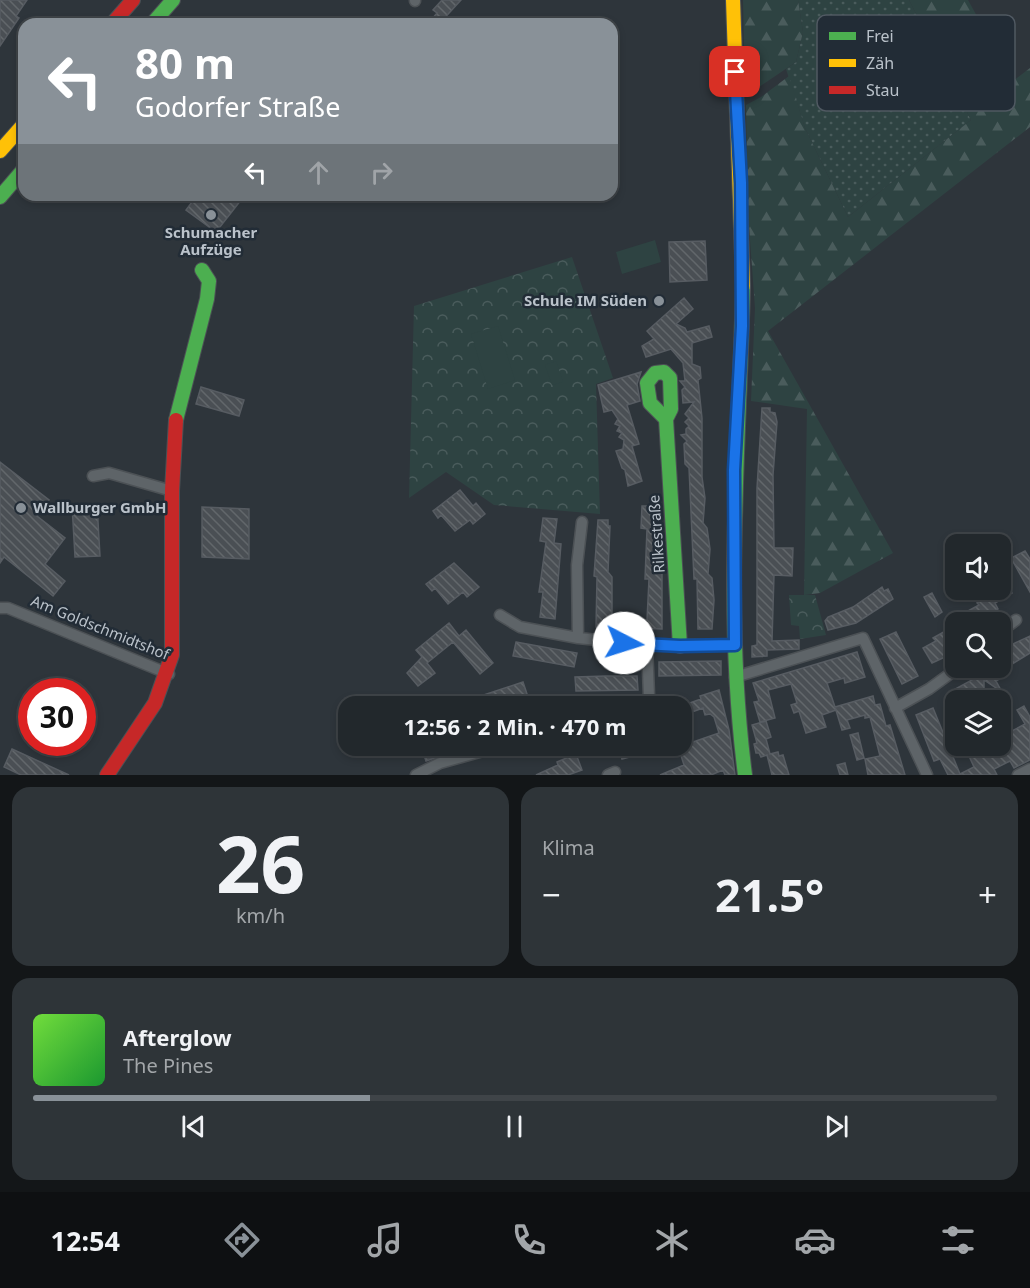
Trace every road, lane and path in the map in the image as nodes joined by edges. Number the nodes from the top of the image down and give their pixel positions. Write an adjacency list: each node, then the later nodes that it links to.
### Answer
1 (133, 0): 4 (main road)
2 (173, 0): 5 (main road)
3 (733, 0): 21 (main road)
4 (116, 18)
5 (157, 18)
6 (18, 131): 7 (main road)
7 (0, 151)
8 (18, 176): 9 (main road)
9 (0, 196)
10 (202, 270): 13 (main road)
11 (666, 419): 22 (main road, Rilkestraße)
12 (93, 476): 13 (street)
13 (172, 492): 23 (main road)
14 (582, 522): 19 (street)
15 (4, 608): 23 (street, Am Goldschmidtshof)
16 (500, 615): 19 (street)
17 (1016, 620): 18 (street)
18 (1011, 624)
19 (578, 638): 20 (street)
20 (647, 645): 22 (street); 26 (street)
21 (735, 645): 22 (street); 24 (main road)
22 (680, 646)
23 (169, 674): 30 (main road, Am Goldschmidtshof)
24 (735, 677): 27 (street); 32 (main road)
25 (945, 677): 27 (street)
26 (650, 696)
27 (895, 708): 33 (street)
28 (465, 756): 31 (street)
29 (1030, 769): 34 (street)
30 (107, 775)
31 (416, 775)
32 (745, 775)
33 (927, 775)
34 (1018, 775)

